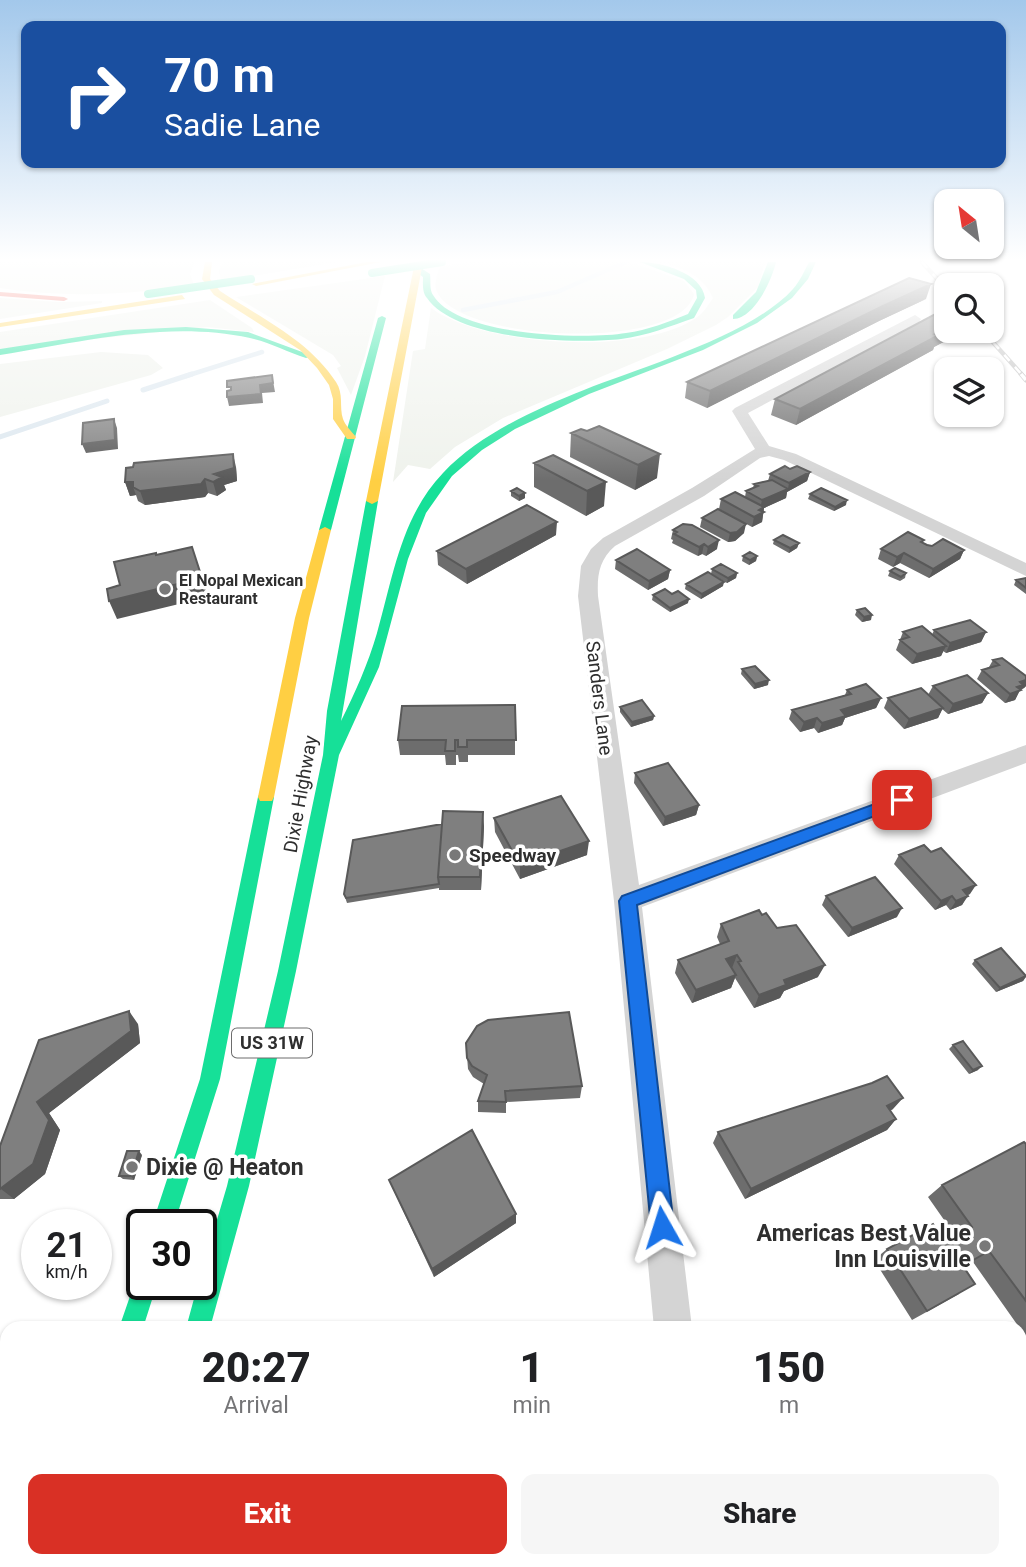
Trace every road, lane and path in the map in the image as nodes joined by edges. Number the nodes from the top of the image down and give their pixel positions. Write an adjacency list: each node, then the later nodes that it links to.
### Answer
1 (122, 335): 11 (main road)
2 (248, 335): 12 (main road)
3 (283, 335): 12 (main road)
4 (377, 335): 14 (main road, Dixie Highway / US 31W)
5 (403, 335): 18 (main road, Dixie Highway / US 31W)
6 (524, 335): 7 (main road)
7 (626, 335)
8 (708, 335): 13 (main road)
9 (728, 335): 13 (main road)
10 (884, 335): 15 (street)
11 (0, 352)
12 (309, 356): 14 (main road)
13 (592, 391): 18 (main road)
14 (351, 437): 20 (main road, Dixie Highway / US 31W)
15 (764, 451): 16 (street); 19 (street, Sanders Lane)
16 (1026, 570)
17 (1026, 754): 19 (street)
18 (331, 755): 23 (main road, Dixie Highway / US 31W)
19 (628, 901): 24 (street, Sanders Lane)
20 (168, 1209)
21 (140, 1300): 22 (main road)
22 (133, 1321)
23 (200, 1321)
24 (672, 1321)

